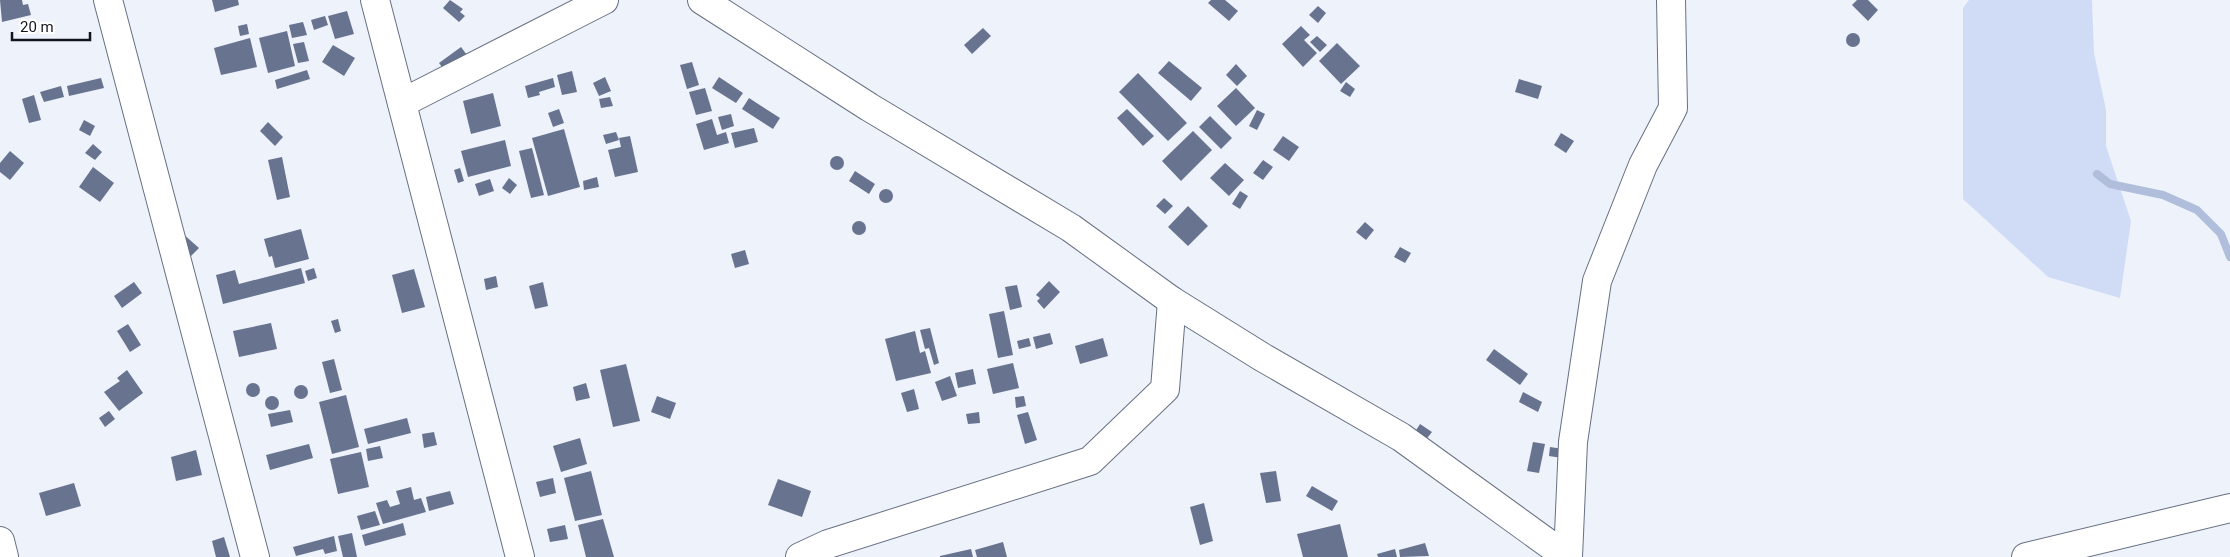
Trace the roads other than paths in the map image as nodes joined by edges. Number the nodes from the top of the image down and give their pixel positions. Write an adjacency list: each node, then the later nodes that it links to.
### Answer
1 (108, 0): 11 (main road)
2 (376, 0): 6 (main road)
3 (604, 0): 6 (main road)
4 (702, 0): 7 (main road)
5 (1671, 0): 14 (main road)
6 (402, 103): 12 (main road)
7 (1172, 301): 13 (main road); 14 (main road)
8 (2230, 508): 15 (main road)
9 (0, 541): 10 (main road)
10 (4, 557)
11 (255, 557)
12 (520, 557)
13 (800, 557)
14 (1568, 557)
15 (2026, 557)

